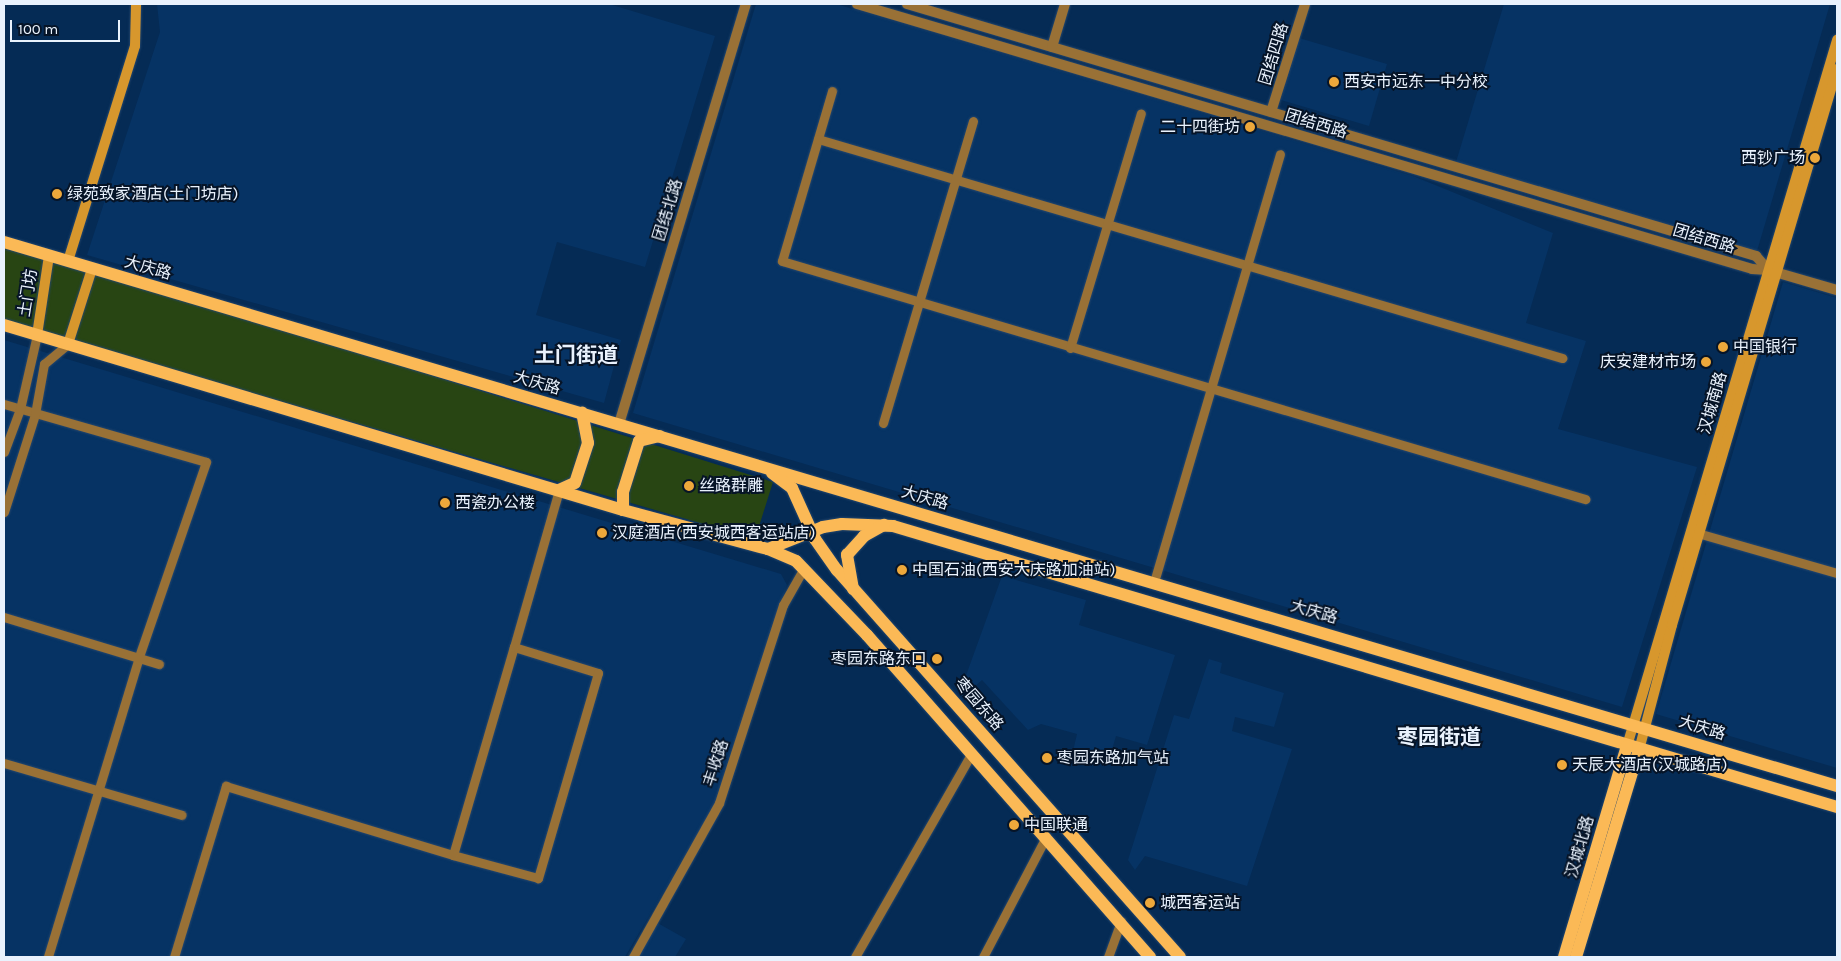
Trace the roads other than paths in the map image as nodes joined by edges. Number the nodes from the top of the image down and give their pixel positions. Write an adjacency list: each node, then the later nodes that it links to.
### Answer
1 (136, 4): 20 (main road)
2 (746, 4): 37 (street, 团结北路)
3 (857, 4): 23 (street, 团结西路)
4 (907, 4): 8 (street, 团结西路)
5 (1065, 4): 8 (street)
6 (1305, 4): 11 (street, 团结四路)
7 (1837, 40): 23 (main road, 汉城南路)
8 (1052, 47): 11 (street, 团结西路)
9 (1837, 69): 23 (main road, 汉城南路)
10 (832, 91): 14 (street)
11 (1271, 112): 23 (street, 团结西路)
12 (1141, 113): 17 (street)
13 (973, 121): 16 (street)
14 (818, 138): 16 (street); 25 (street)
15 (1280, 154): 21 (street)
16 (956, 180): 17 (street); 25 (street)
17 (1108, 224): 21 (street); 29 (street)
18 (4, 242): 19 (main road, 大庆路)
19 (49, 256): 20 (main road, 大庆路); 27 (main road, 土门坊)
20 (68, 262): 22 (main road, 大庆路)
21 (1247, 266): 30 (street); 31 (street)
22 (92, 269): 28 (main road); 34 (main road, 大庆路)
23 (1772, 271): 24 (street, 团结西路); 48 (main road, 汉城南路)
24 (1837, 290)
25 (919, 302): 29 (street); 36 (street)
26 (4, 325): 27 (main road)
27 (37, 335): 28 (main road); 33 (street)
28 (68, 344): 35 (street); 41 (main road)
29 (1070, 348): 31 (street)
30 (1562, 358)
31 (1211, 390): 42 (street); 53 (street)
32 (4, 404): 33 (street)
33 (20, 409): 35 (street); 39 (street)
34 (582, 413): 37 (main road, 大庆路); 41 (main road)
35 (35, 414): 44 (street); 57 (street)
36 (883, 423)
37 (619, 424): 38 (main road, 大庆路)
38 (659, 436): 40 (main road, 大庆路); 43 (main road)
39 (4, 452)
40 (764, 468): 45 (main road, 大庆路); 47 (main road, 枣园东路)
41 (559, 490): 43 (main road); 56 (street)
42 (1585, 500)
43 (623, 510): 50 (main road)
44 (4, 512)
45 (931, 516): 49 (main road); 53 (main road, 大庆路)
46 (885, 524): 47 (main road); 49 (main road); 54 (main road)
47 (812, 530): 50 (main road); 54 (main road, 枣园东路)
48 (1696, 533): 52 (street); 59 (main road, 汉城南路)
49 (926, 535): 60 (main road)
50 (768, 549): 51 (main road)
51 (804, 568): 61 (main road); 72 (street, 丰收路)
52 (1837, 573)
53 (1154, 582): 59 (main road, 大庆路)
54 (853, 589): 77 (main road, 枣园东路)
55 (4, 617): 57 (street)
56 (514, 647): 68 (street); 68 (street)
57 (139, 657): 58 (street); 64 (street)
58 (159, 664)
59 (1639, 726): 60 (main road, 汉城南路); 63 (main road, 大庆路)
60 (1633, 748): 65 (main road); 78 (main road, 汉城北路); 79 (main road, 汉城北路)
61 (972, 753): 67 (main road); 73 (street)
62 (4, 763): 64 (street)
63 (1837, 786)
64 (98, 792): 66 (street); 70 (street)
65 (1837, 807)
66 (182, 816)
67 (1046, 837): 69 (main road); 74 (street)
68 (453, 855): 71 (street)
69 (1121, 922): 75 (street); 76 (main road)
70 (48, 957)
71 (174, 957)
72 (632, 957)
73 (855, 957)
74 (982, 957)
75 (1108, 957)
76 (1150, 957)
77 (1180, 957)
78 (1564, 957)
79 (1576, 957)

